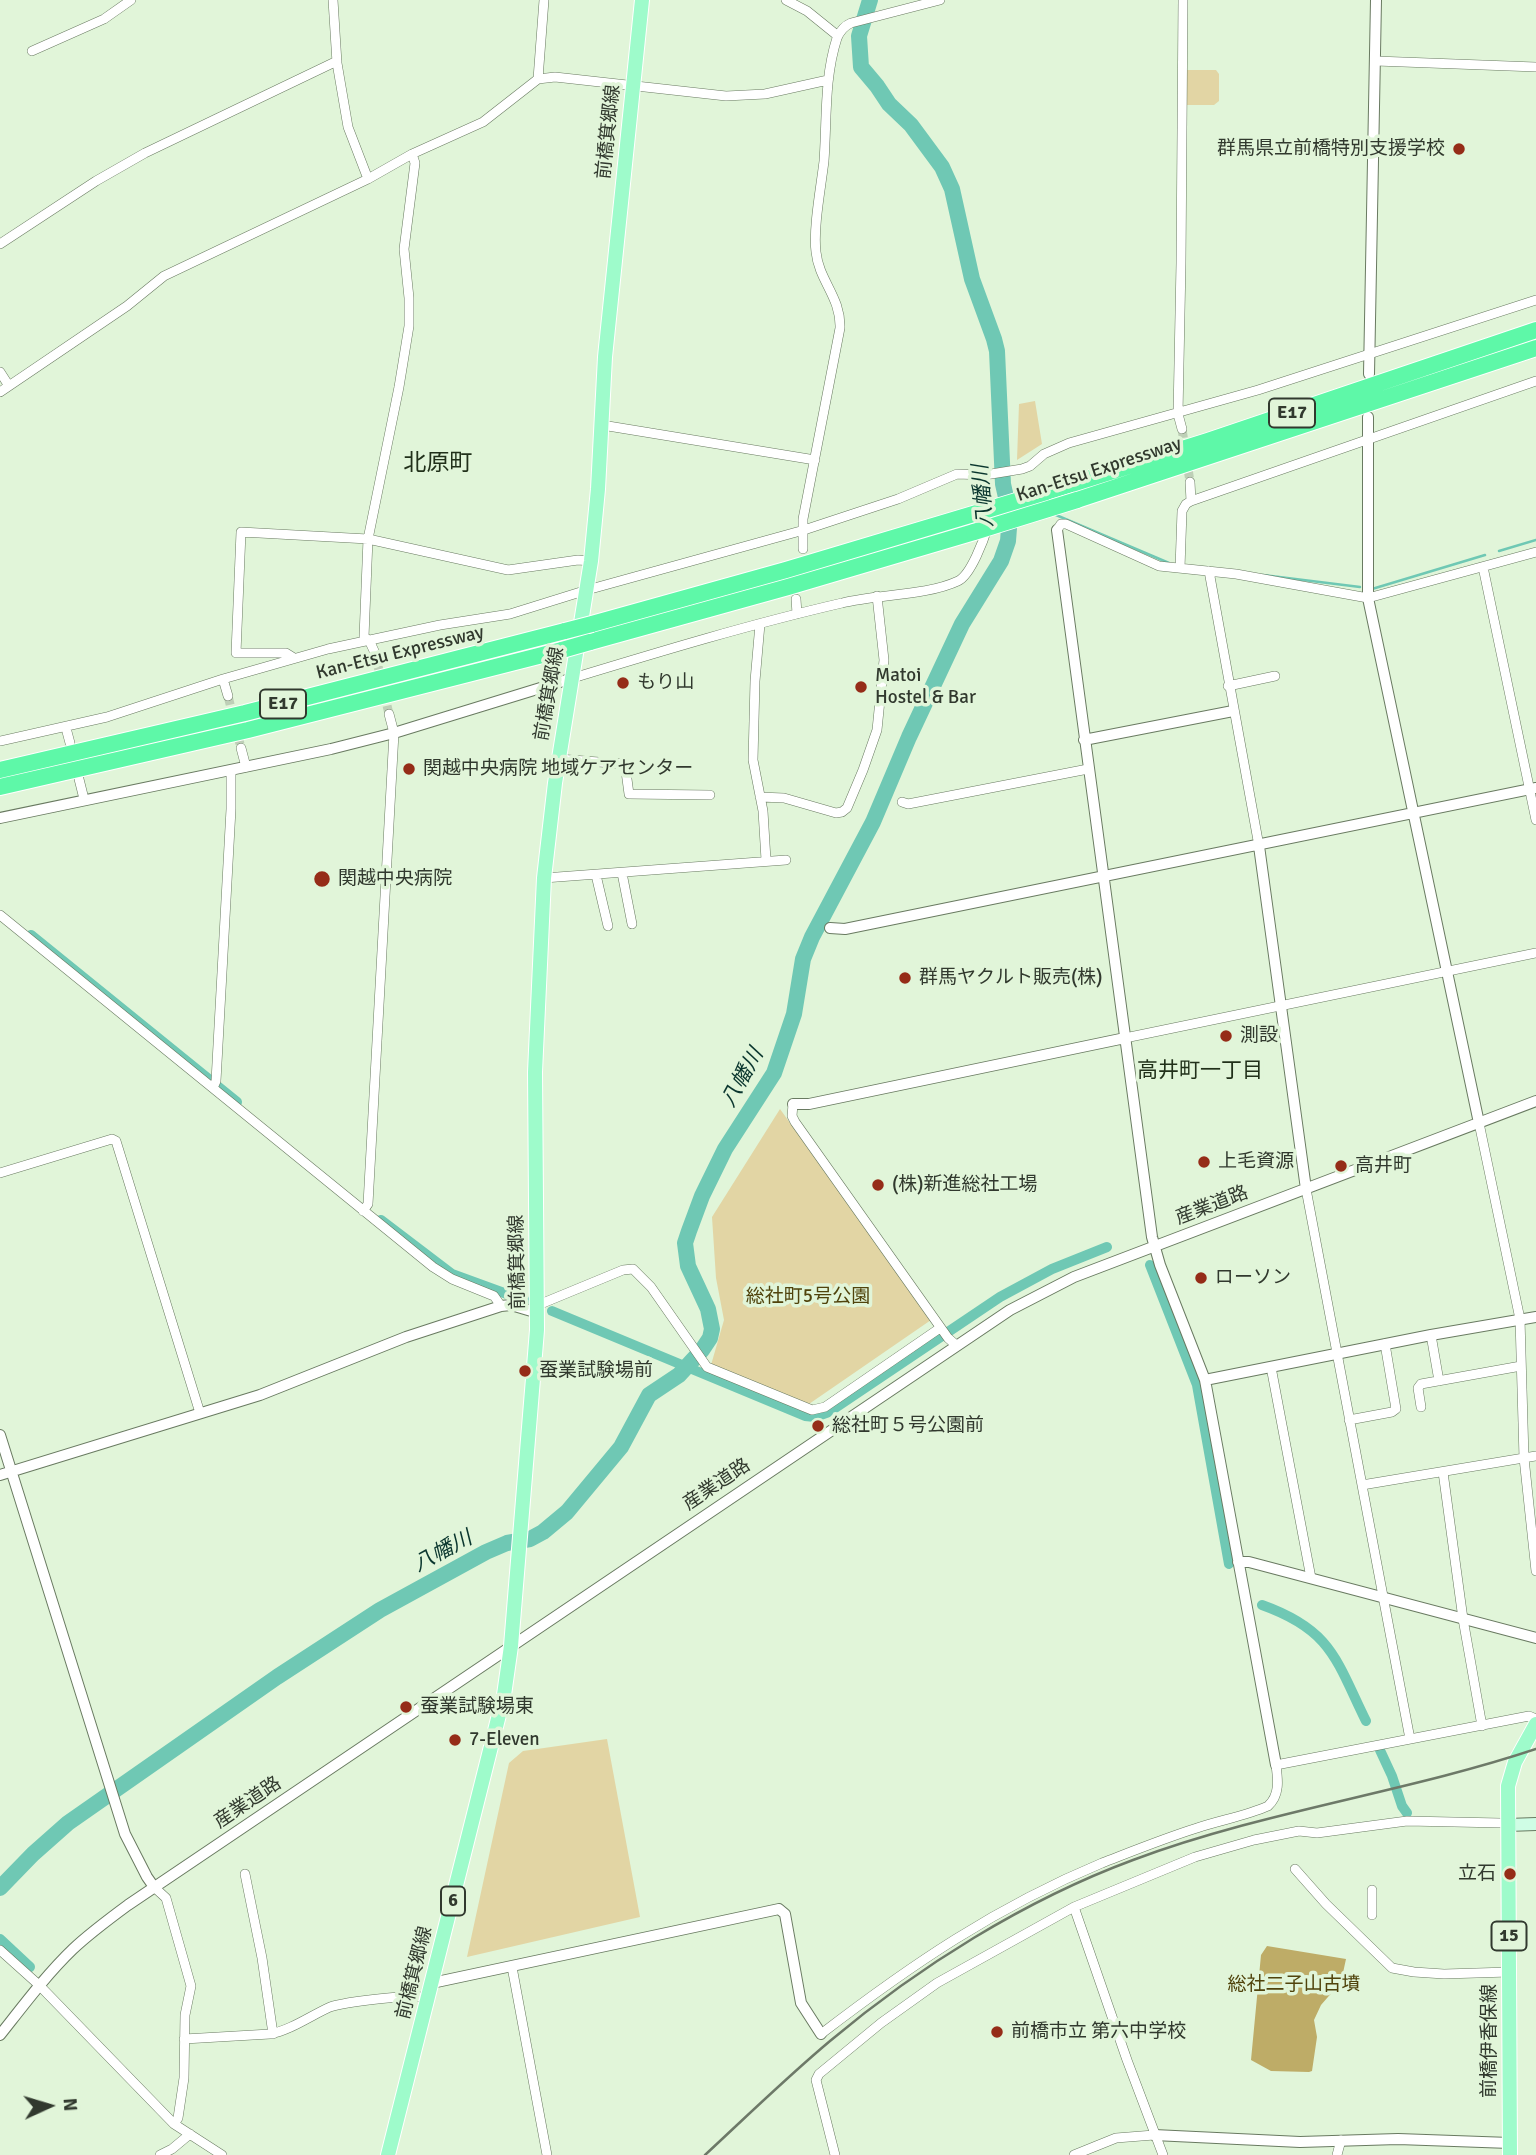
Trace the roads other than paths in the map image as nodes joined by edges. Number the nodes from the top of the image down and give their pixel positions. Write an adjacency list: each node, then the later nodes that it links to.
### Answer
1 (131, 0): 10 (street)
2 (333, 0): 11 (street)
3 (544, 0): 14 (street)
4 (642, 0): 16 (main road, 前橋箕郷線 / 6)
5 (786, 0): 9 (street)
6 (940, 0): 9 (street)
7 (1184, 0): 29 (street)
8 (1377, 0): 12 (street)
9 (838, 36): 15 (street)
10 (32, 51)
11 (337, 61): 18 (street); 19 (street)
12 (1376, 61): 13 (street); 23 (street)
13 (1536, 67)
14 (538, 79): 16 (street); 17 (street)
15 (828, 80): 16 (street); 34 (street)
16 (632, 87): 31 (main road, 前橋箕郷線 / 6)
17 (412, 155): 18 (street); 40 (street)
18 (368, 179): 27 (street)
19 (0, 244)
20 (1536, 300): 23 (street)
21 (1536, 330): 72 (highway, Kan-Etsu Expressway / E17, bridge)
22 (1536, 348): 75 (highway, Kan-Etsu Expressway / E17, bridge)
23 (1369, 355): 25 (street); 29 (street)
24 (0, 372): 27 (street)
25 (1369, 374)
26 (1536, 381): 33 (street)
27 (9, 386): 28 (street)
28 (0, 392)
29 (1178, 414): 32 (street); 35 (street)
30 (1368, 417): 33 (street)
31 (601, 425): 34 (street); 43 (main road, 前橋箕郷線 / 6)
32 (1182, 429)
33 (1368, 439): 37 (street); 49 (street)
34 (815, 460): 38 (street)
35 (988, 475): 38 (street); 48 (street)
36 (1190, 482): 37 (street)
37 (1191, 501): 45 (street)
38 (804, 530): 41 (street); 47 (street)
39 (1057, 530): 45 (street); 65 (street)
40 (368, 539): 43 (street); 53 (street); 55 (street)
41 (803, 550)
42 (1536, 552): 44 (street)
43 (591, 561): 47 (main road, 前橋箕郷線 / 6)
44 (1483, 567): 49 (street); 76 (street)
45 (1180, 568): 46 (street)
46 (1209, 571): 49 (street); 59 (street)
47 (587, 590): 53 (street); 57 (main road, 前橋箕郷線 / 6)
48 (877, 596): 51 (street); 78 (street)
49 (1368, 598): 81 (street)
50 (796, 599): 51 (street)
51 (796, 614): 52 (street)
52 (761, 624): 57 (street); 78 (street)
53 (369, 640): 54 (street); 55 (street)
54 (375, 653)
55 (294, 658): 58 (street)
56 (1275, 676): 59 (street)
57 (573, 678): 64 (street); 69 (main road, 前橋箕郷線 / 6)
58 (223, 679): 60 (street); 63 (street)
59 (1228, 686): 61 (street)
60 (228, 696)
61 (1233, 710): 65 (street); 84 (street)
62 (389, 714): 64 (street)
63 (66, 728): 66 (street); 67 (street)
64 (394, 733): 70 (street); 105 (street)
65 (1084, 740): 71 (street)
66 (0, 741)
67 (70, 743)
68 (241, 748): 70 (street)
69 (559, 759): 77 (street); 90 (main road, 前橋箕郷線 / 6)
70 (246, 767): 73 (street)
71 (1088, 769): 80 (street); 89 (street)
72 (0, 771)
73 (231, 771): 79 (street); 99 (street)
74 (79, 779): 79 (street)
75 (0, 787)
76 (1533, 789): 81 (street); 83 (street)
77 (710, 794)
78 (760, 797): 85 (street)
79 (83, 799): 82 (street)
80 (902, 802)
81 (1415, 813): 84 (street); 96 (street)
82 (0, 818)
83 (1536, 820)
84 (1259, 845): 89 (street); 97 (street)
85 (766, 860): 86 (street); 87 (street)
86 (786, 860)
87 (622, 873): 88 (street); 92 (street)
88 (596, 875): 90 (street); 93 (street)
89 (1103, 877): 94 (street); 98 (street)
90 (544, 878): 108 (main road, 前橋箕郷線 / 6)
91 (0, 915): 99 (street)
92 (632, 924)
93 (608, 926)
94 (830, 928)
95 (1536, 953): 96 (street)
96 (1447, 972): 97 (street); 102 (street)
97 (1281, 1006): 98 (street); 104 (street)
98 (1125, 1038): 101 (street); 106 (street)
99 (213, 1088): 105 (street)
100 (1536, 1101): 102 (street, 産業道路)
101 (793, 1104): 111 (street)
102 (1479, 1123): 104 (street, 産業道路); 110 (street)
103 (0, 1174): 121 (street)
104 (1306, 1189): 106 (street, 産業道路); 115 (street)
105 (363, 1211): 107 (street)
106 (1154, 1246): 114 (street, 産業道路); 118 (street)
107 (501, 1306): 108 (street); 121 (street)
108 (538, 1308): 111 (street); 135 (main road, 前橋箕郷線 / 6)
109 (1536, 1317): 110 (street)
110 (1520, 1319): 112 (street); 116 (street)
111 (940, 1328): 114 (street)
112 (1431, 1335): 113 (street); 119 (street)
113 (1385, 1344): 115 (street); 122 (street)
114 (956, 1345): 135 (street, 産業道路)
115 (1336, 1354): 117 (street); 122 (street)
116 (1521, 1366): 119 (street); 125 (street)
117 (1271, 1367): 118 (street); 131 (street)
118 (1205, 1380): 129 (street)
119 (1439, 1381): 120 (street)
120 (1421, 1407)
121 (200, 1413): 127 (street)
122 (1349, 1420): 128 (street)
123 (0, 1435): 127 (street)
124 (1536, 1456): 125 (street)
125 (1524, 1458): 126 (street); 130 (street)
126 (1443, 1472): 128 (street); 133 (street)
127 (6, 1474): 144 (street)
128 (1362, 1485): 132 (street)
129 (1238, 1562): 131 (street); 139 (street)
130 (1536, 1571)
131 (1311, 1578): 132 (street)
132 (1383, 1598): 133 (street); 138 (street)
133 (1463, 1619): 134 (street); 137 (street)
134 (1536, 1638)
135 (511, 1646): 144 (street, 産業道路); 151 (main road, 前橋箕郷線 / 6)
136 (1536, 1721): 137 (street); 141 (main road, 前橋伊香保線 / 15)
137 (1482, 1726): 138 (street)
138 (1410, 1739): 139 (street)
139 (1276, 1765): 155 (street)
140 (1536, 1824): 141 (main road)
141 (1508, 1825): 146 (street); 150 (main road, 前橋伊香保線 / 15)
142 (1295, 1869): 150 (street)
143 (245, 1874): 154 (street)
144 (154, 1887): 152 (street, 産業道路); 157 (street)
145 (1372, 1890): 147 (street)
146 (1074, 1907): 160 (street); 167 (street)
147 (1372, 1915)
148 (0, 1950): 152 (street)
149 (512, 1967): 151 (street); 155 (street); 166 (street)
150 (1509, 1972): 162 (main road, 前橋伊香保線 / 15)
151 (432, 1983): 153 (main road, 前橋箕郷線 / 6)
152 (39, 1985): 156 (street, 産業道路); 158 (street)
153 (429, 1998): 154 (street); 165 (main road, 前橋箕郷線 / 6)
154 (273, 2034): 157 (street)
155 (821, 2034)
156 (0, 2035)
157 (184, 2039): 158 (street)
158 (174, 2124): 159 (street)
159 (190, 2134): 163 (street); 164 (street)
160 (1154, 2135): 161 (street); 168 (street); 169 (street)
161 (1341, 2140): 162 (street); 170 (street)
162 (1510, 2149)
163 (160, 2155)
164 (222, 2155)
165 (388, 2155)
166 (547, 2155)
167 (835, 2155)
168 (1074, 2155)
169 (1163, 2155)
170 (1338, 2155)

